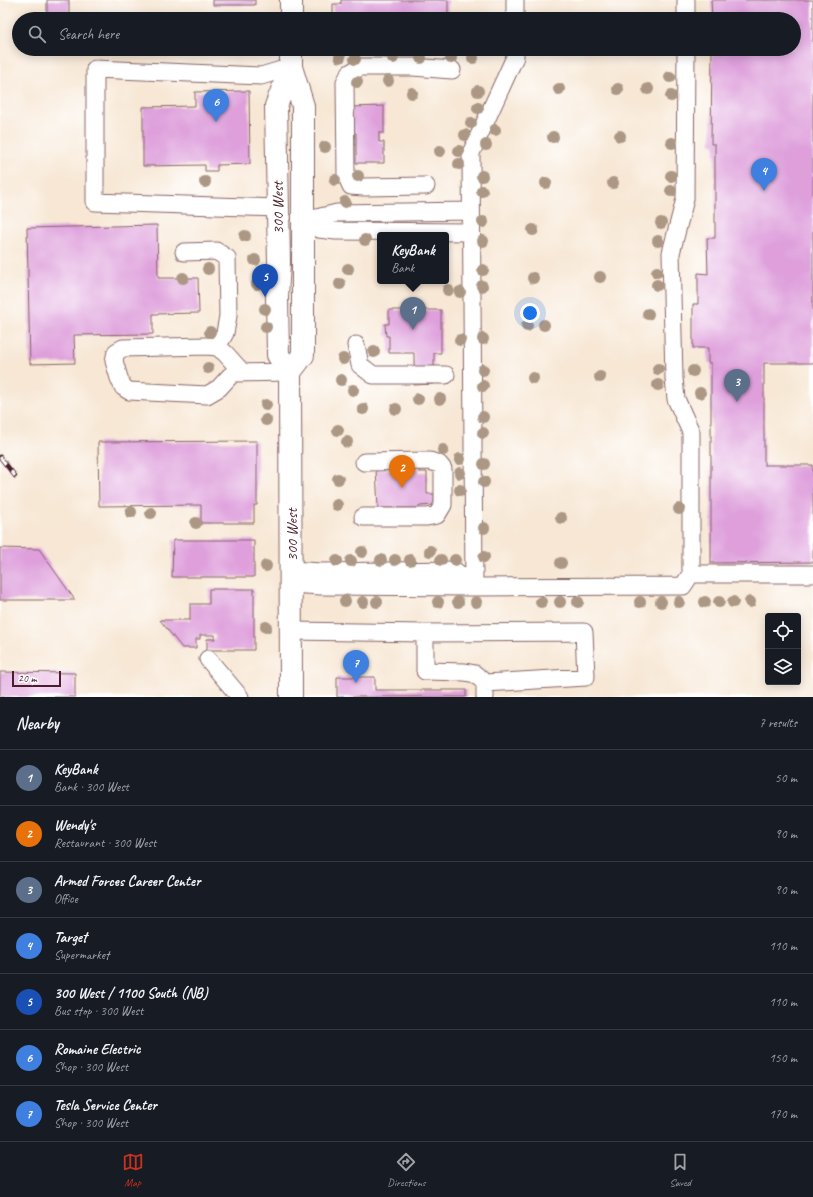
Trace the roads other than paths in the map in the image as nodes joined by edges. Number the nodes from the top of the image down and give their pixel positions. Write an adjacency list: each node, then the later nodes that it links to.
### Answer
1 (291, 0): 4 (main road)
2 (515, 0): 5 (lane)
3 (686, 0): 6 (lane)
4 (291, 12)
5 (515, 12)
6 (686, 12)
7 (515, 56): 13 (lane)
8 (686, 56): 25 (lane)
9 (291, 58): 12 (main road, 300 West); 12 (lane); 14 (main road)
10 (452, 70): 11 (lane)
11 (426, 186)
12 (277, 208): 17 (main road, 300 West)
13 (471, 212): 14 (lane); 15 (lane)
14 (304, 221): 15 (lane); 17 (main road); 21 (main road, 300 West)
15 (471, 232): 28 (lane)
16 (184, 252): 19 (lane)
17 (277, 297): 21 (main road, 300 West)
18 (356, 345): 22 (lane)
19 (217, 347): 20 (lane); 20 (lane)
20 (242, 372): 21 (lane)
21 (290, 372): 27 (main road, 300 West)
22 (446, 375)
23 (364, 462): 24 (lane)
24 (363, 517)
25 (691, 574): 26 (lane); 28 (lane)
26 (813, 574)
27 (291, 577): 28 (lane); 29 (main road, 300 West)
28 (474, 587)
29 (291, 631): 30 (lane); 34 (main road, 300 West)
30 (425, 633): 32 (lane); 32 (lane)
31 (208, 659): 33 (lane)
32 (485, 690)
33 (240, 697)
34 (291, 697)

